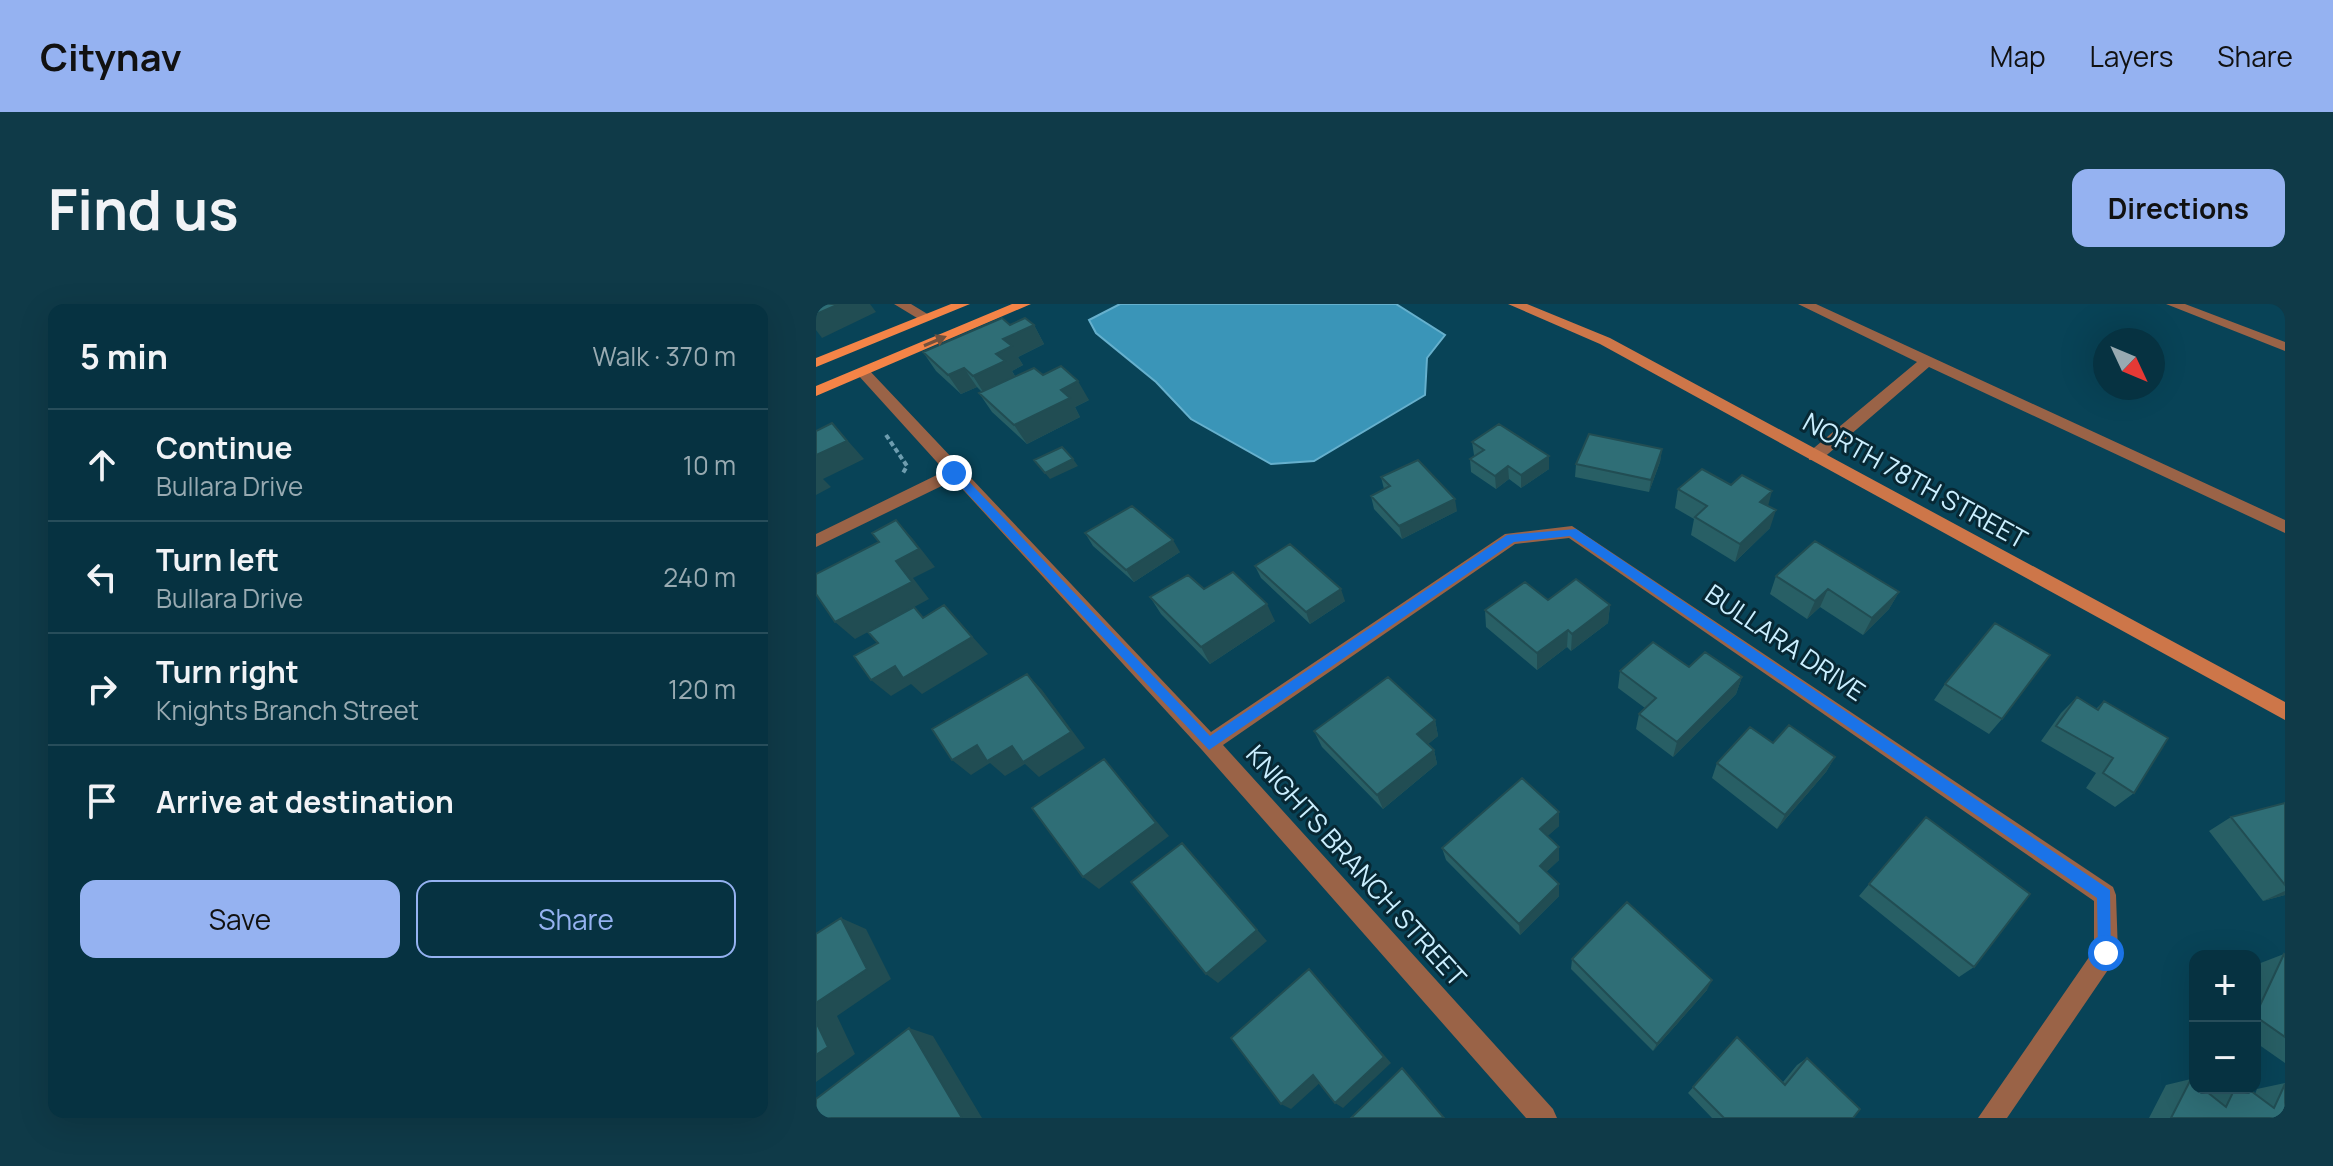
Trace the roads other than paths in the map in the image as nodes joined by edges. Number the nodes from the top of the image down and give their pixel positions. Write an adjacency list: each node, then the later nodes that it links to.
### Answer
1 (901, 304): 7 (street)
2 (963, 304): 7 (main road)
3 (1024, 304): 12 (main road, one-way to 3)
4 (1515, 304): 14 (street, NORTH 78TH STREET)
5 (1805, 304): 10 (street)
6 (2173, 304): 8 (street)
7 (927, 318): 9 (main road)
8 (2285, 347)
9 (844, 352): 11 (main road); 12 (main road)
10 (1927, 361): 14 (street); 16 (street)
11 (816, 363)
12 (863, 372): 13 (main road); 15 (street, KNIGHTS BRANCH STREET)
13 (816, 391)
14 (1815, 456): 18 (street, NORTH 78TH STREET)
15 (954, 473): 17 (street); 19 (street, KNIGHTS BRANCH STREET)
16 (2285, 527)
17 (816, 541)
18 (2285, 712)
19 (1209, 744): 20 (street, KNIGHTS BRANCH STREET); 21 (street, BULLARA DRIVE)
20 (1544, 1118)
21 (1991, 1118)

